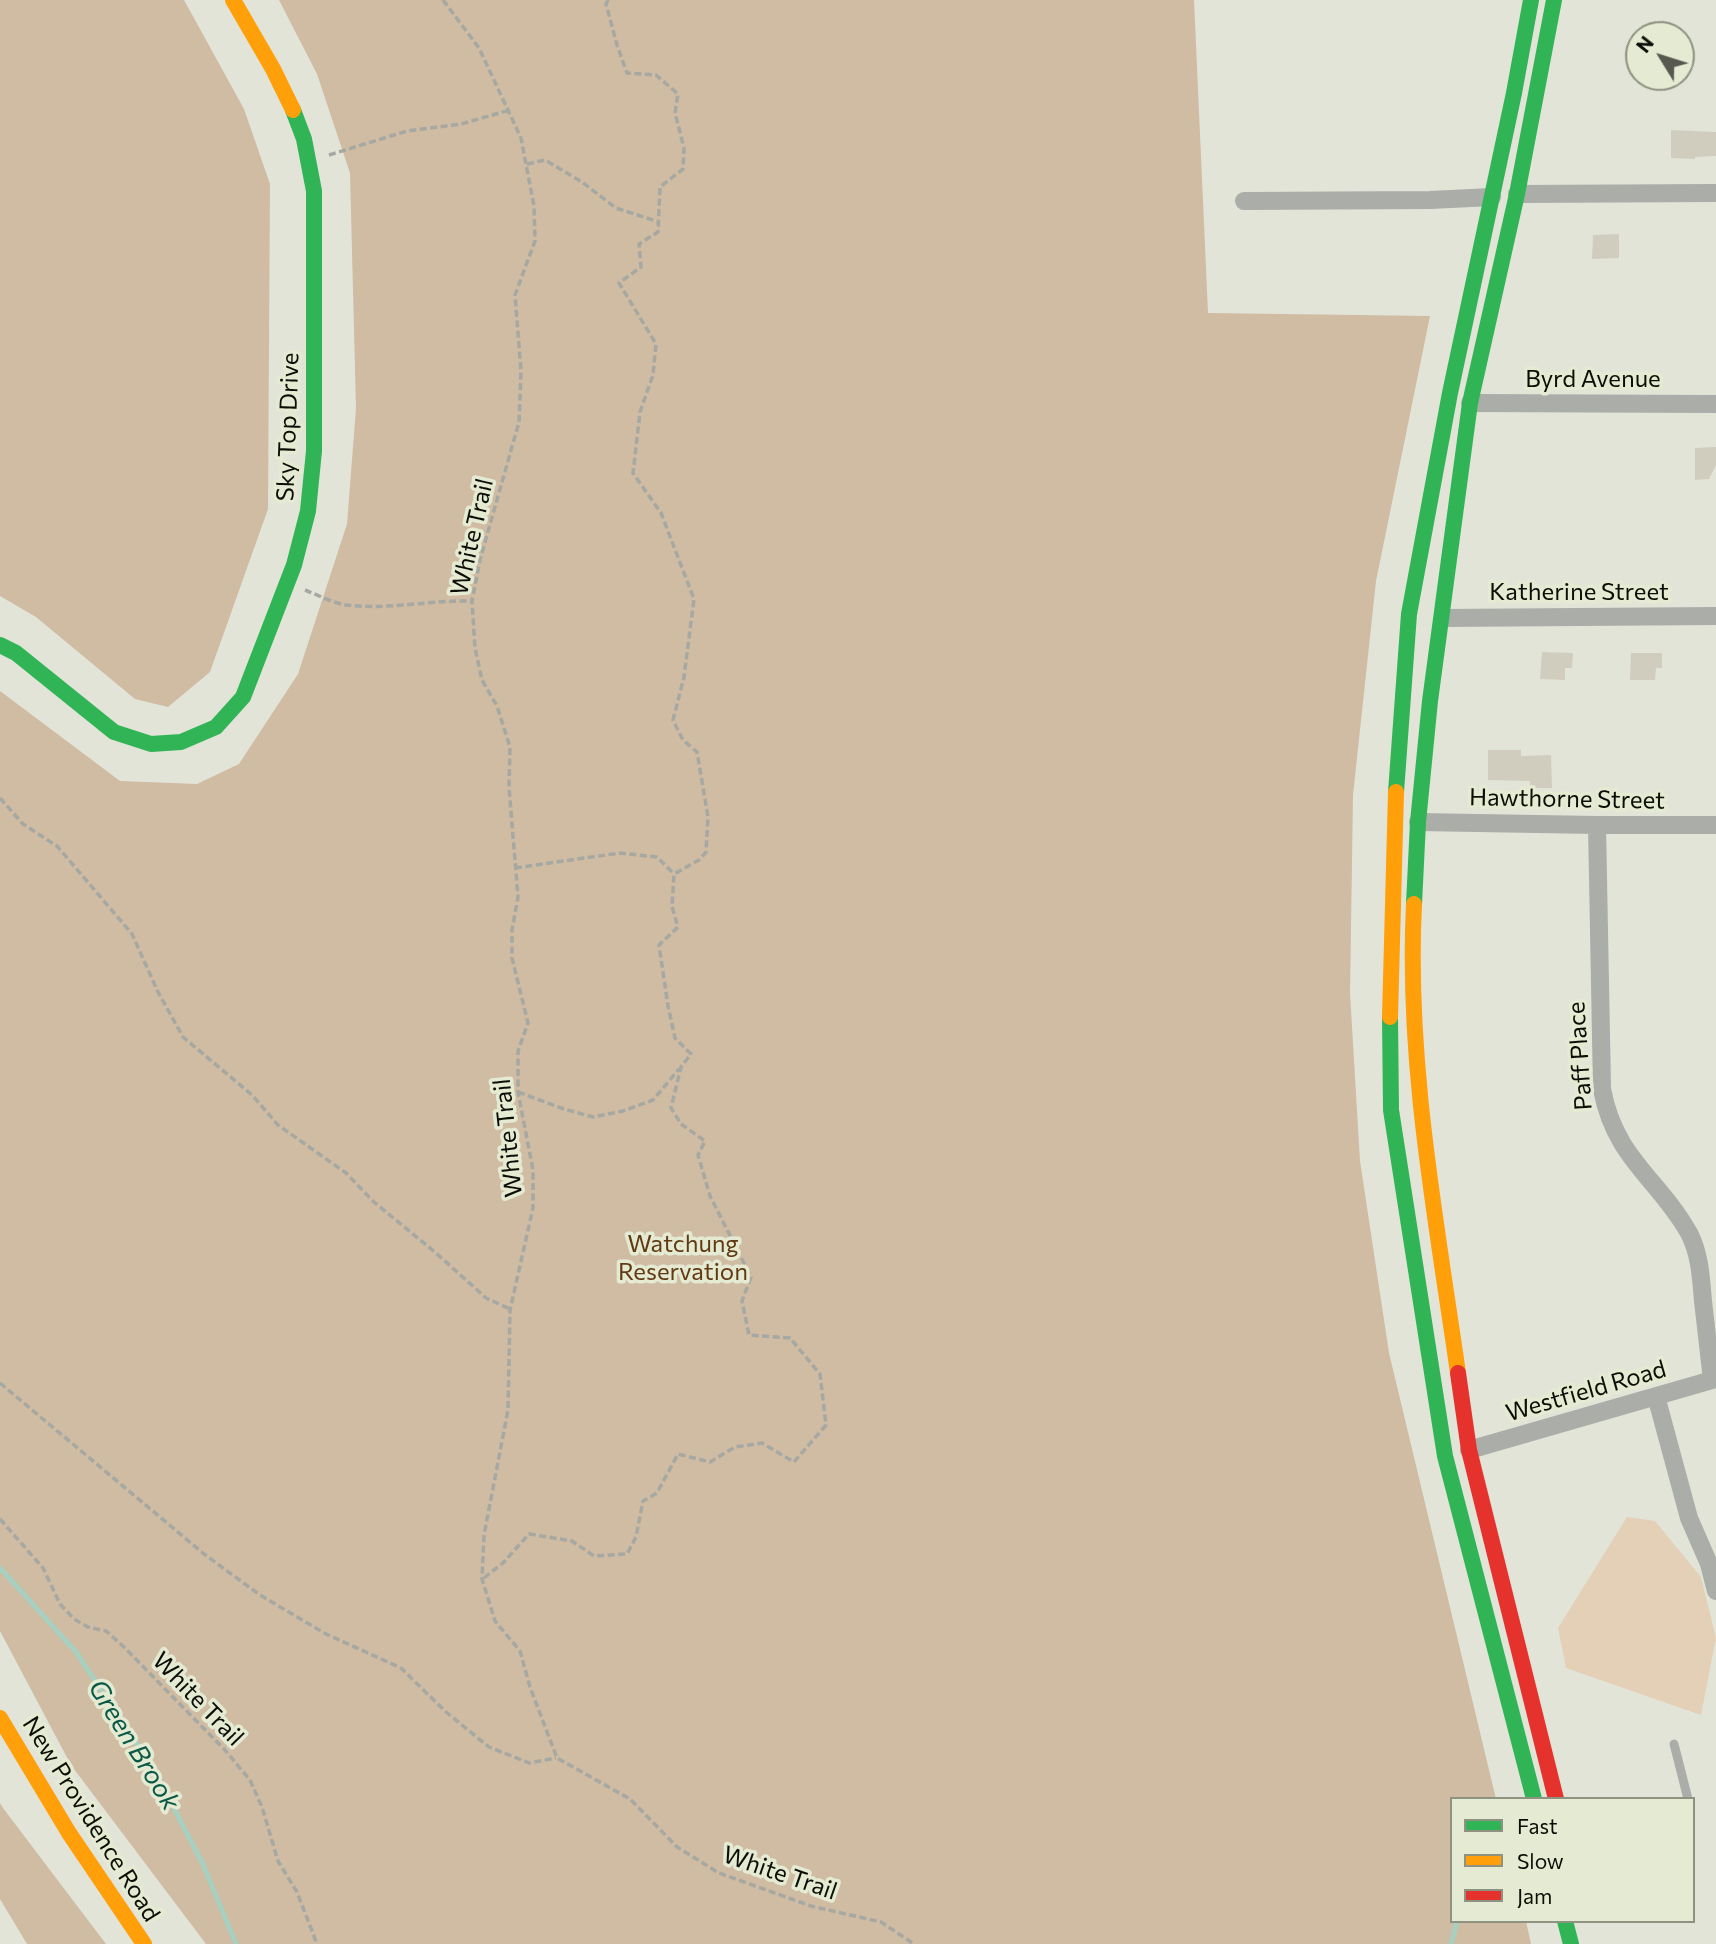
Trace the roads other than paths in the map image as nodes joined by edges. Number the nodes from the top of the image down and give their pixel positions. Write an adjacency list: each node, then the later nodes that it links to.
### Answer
1 (233, 0): 12 (main road, Sky Top Drive)
2 (1531, 0): 6 (main road)
3 (1554, 0): 5 (main road)
4 (1716, 193): 5 (street)
5 (1517, 194): 8 (main road)
6 (1492, 197): 7 (street); 22 (main road)
7 (1244, 201)
8 (1470, 403): 9 (street, Byrd Avenue); 11 (main road)
9 (1716, 404)
10 (1716, 616): 11 (street, Katherine Street)
11 (1443, 618): 13 (main road)
12 (0, 645)
13 (1418, 822): 14 (street, Hawthorne Street); 18 (main road)
14 (1597, 825): 15 (street, Hawthorne Street); 16 (street, Paff Place)
15 (1716, 825)
16 (1714, 1380): 17 (street, Westfield Road)
17 (1656, 1396): 18 (street, Westfield Road); 19 (street)
18 (1469, 1450): 23 (main road)
19 (1716, 1591)
20 (0, 1718): 26 (main road, New Providence Road)
21 (1674, 1744): 24 (lane)
22 (1533, 1797)
23 (1556, 1797)
24 (1687, 1797)
25 (1566, 1923): 27 (main road)
26 (144, 1944)
27 (1571, 1944)

